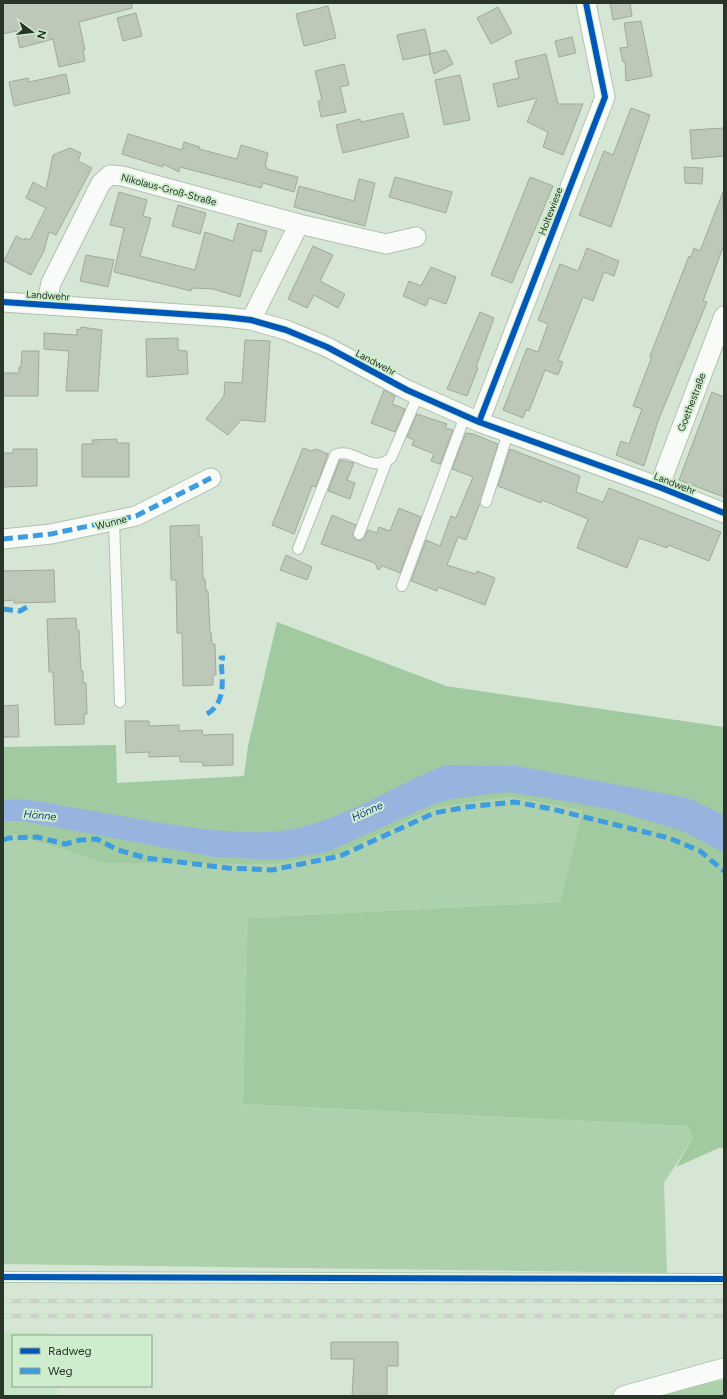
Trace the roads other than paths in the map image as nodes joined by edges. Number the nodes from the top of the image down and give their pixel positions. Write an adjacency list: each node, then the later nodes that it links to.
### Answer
1 (586, 3): 9 (street, Holtewiese)
2 (299, 224): 3 (street, Nikolaus-Groß-Straße); 5 (street, Nikolaus-Groß-Straße); 7 (street)
3 (416, 237)
4 (3, 302): 5 (street, Landwehr)
5 (46, 305): 7 (street, Landwehr)
6 (724, 316): 13 (street, Goethestraße)
7 (251, 320): 8 (street, Landwehr)
8 (418, 395): 9 (street, Landwehr); 11 (lane)
9 (472, 419): 10 (street, Landwehr); 20 (lane)
10 (508, 433): 13 (street, Landwehr); 14 (lane)
11 (386, 463): 17 (lane); 19 (lane)
12 (211, 478): 16 (street, Wunne)
13 (659, 487): 15 (street, Landwehr)
14 (486, 502)
15 (724, 513)
16 (114, 521): 18 (street, Wunne); 21 (lane)
17 (358, 534)
18 (3, 539)
19 (298, 549)
20 (402, 586)
21 (120, 702)
22 (3, 1277): 23 (lane)
23 (724, 1279)
24 (724, 1368): 25 (street)
25 (623, 1396)

